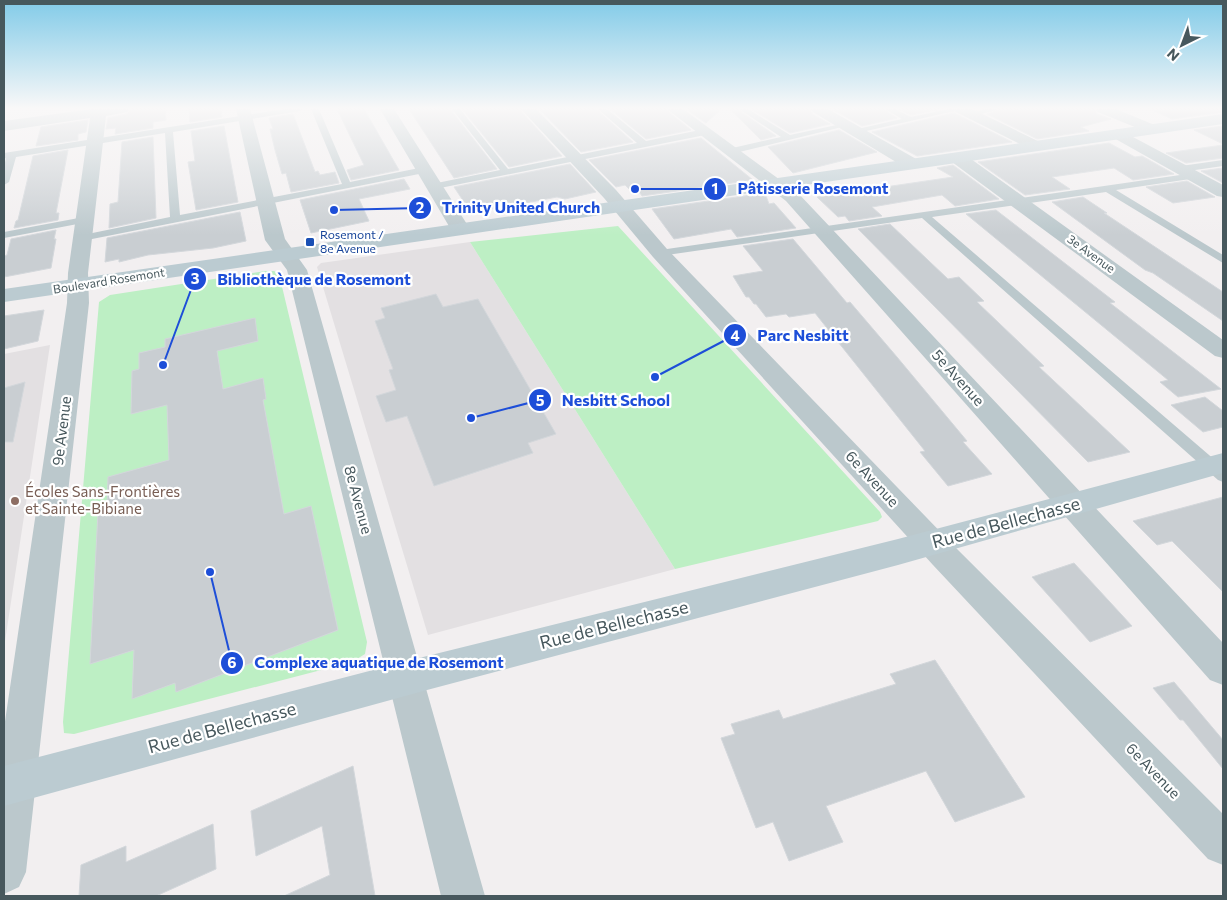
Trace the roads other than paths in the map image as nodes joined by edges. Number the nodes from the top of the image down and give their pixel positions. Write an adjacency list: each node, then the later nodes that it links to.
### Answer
1 (35, 151): 14 (lane)
2 (94, 151): 33 (street, 9e Avenue)
3 (170, 151): 32 (lane)
4 (253, 151): 28 (street, 8e Avenue)
5 (333, 151): 23 (lane)
6 (412, 151): 19 (street)
7 (489, 151): 20 (lane)
8 (568, 151): 15 (street, 6e Avenue)
9 (610, 151): 15 (lane)
10 (731, 151): 24 (street, 5e Avenue)
11 (890, 151): 18 (street)
12 (1005, 151): 16 (main road, Boulevard Rosemont)
13 (1148, 151): 21 (street)
14 (8, 155): 22 (lane)
15 (575, 158): 20 (lane); 30 (street, 6e Avenue)
16 (958, 158): 18 (main road, Boulevard Rosemont); 29 (street, 3e Avenue)
17 (1223, 163): 21 (lane)
18 (912, 164): 24 (main road, Boulevard Rosemont)
19 (424, 170): 23 (lane); 25 (street)
20 (506, 172): 25 (lane)
21 (1187, 173): 26 (lane); 27 (street)
22 (4, 182)
23 (347, 185): 28 (lane)
24 (776, 185): 30 (main road, Boulevard Rosemont); 35 (street, 5e Avenue)
25 (435, 186): 34 (street)
26 (1108, 189): 29 (lane); 39 (lane)
27 (1223, 192)
28 (265, 201): 32 (lane); 38 (street, 8e Avenue)
29 (1019, 202): 31 (lane); 42 (street, 3e Avenue)
30 (621, 207): 34 (main road, Boulevard Rosemont); 37 (street, 6e Avenue)
31 (923, 214): 35 (lane); 43 (lane)
32 (175, 219): 33 (lane)
33 (83, 229): 36 (lane); 40 (street, 9e Avenue)
34 (460, 229): 38 (main road, Boulevard Rosemont)
35 (822, 230): 37 (lane); 44 (street, 5e Avenue)
36 (4, 235)
37 (660, 253): 45 (street, 6e Avenue)
38 (286, 256): 40 (main road, Boulevard Rosemont); 47 (street, 8e Avenue)
39 (1223, 260)
40 (78, 286): 41 (main road, Boulevard Rosemont); 48 (street, 9e Avenue)
41 (4, 296)
42 (1223, 351)
43 (1219, 468): 44 (main road, Rue de Bellechasse)
44 (1074, 504): 45 (main road, Rue de Bellechasse); 46 (street, 5e Avenue)
45 (932, 543): 47 (main road, Rue de Bellechasse); 49 (street, 6e Avenue)
46 (1223, 668)
47 (405, 679): 48 (main road, Rue de Bellechasse); 51 (street, 8e Avenue)
48 (10, 785): 50 (street, 9e Avenue)
49 (1223, 844)
50 (4, 872)
51 (463, 896)

